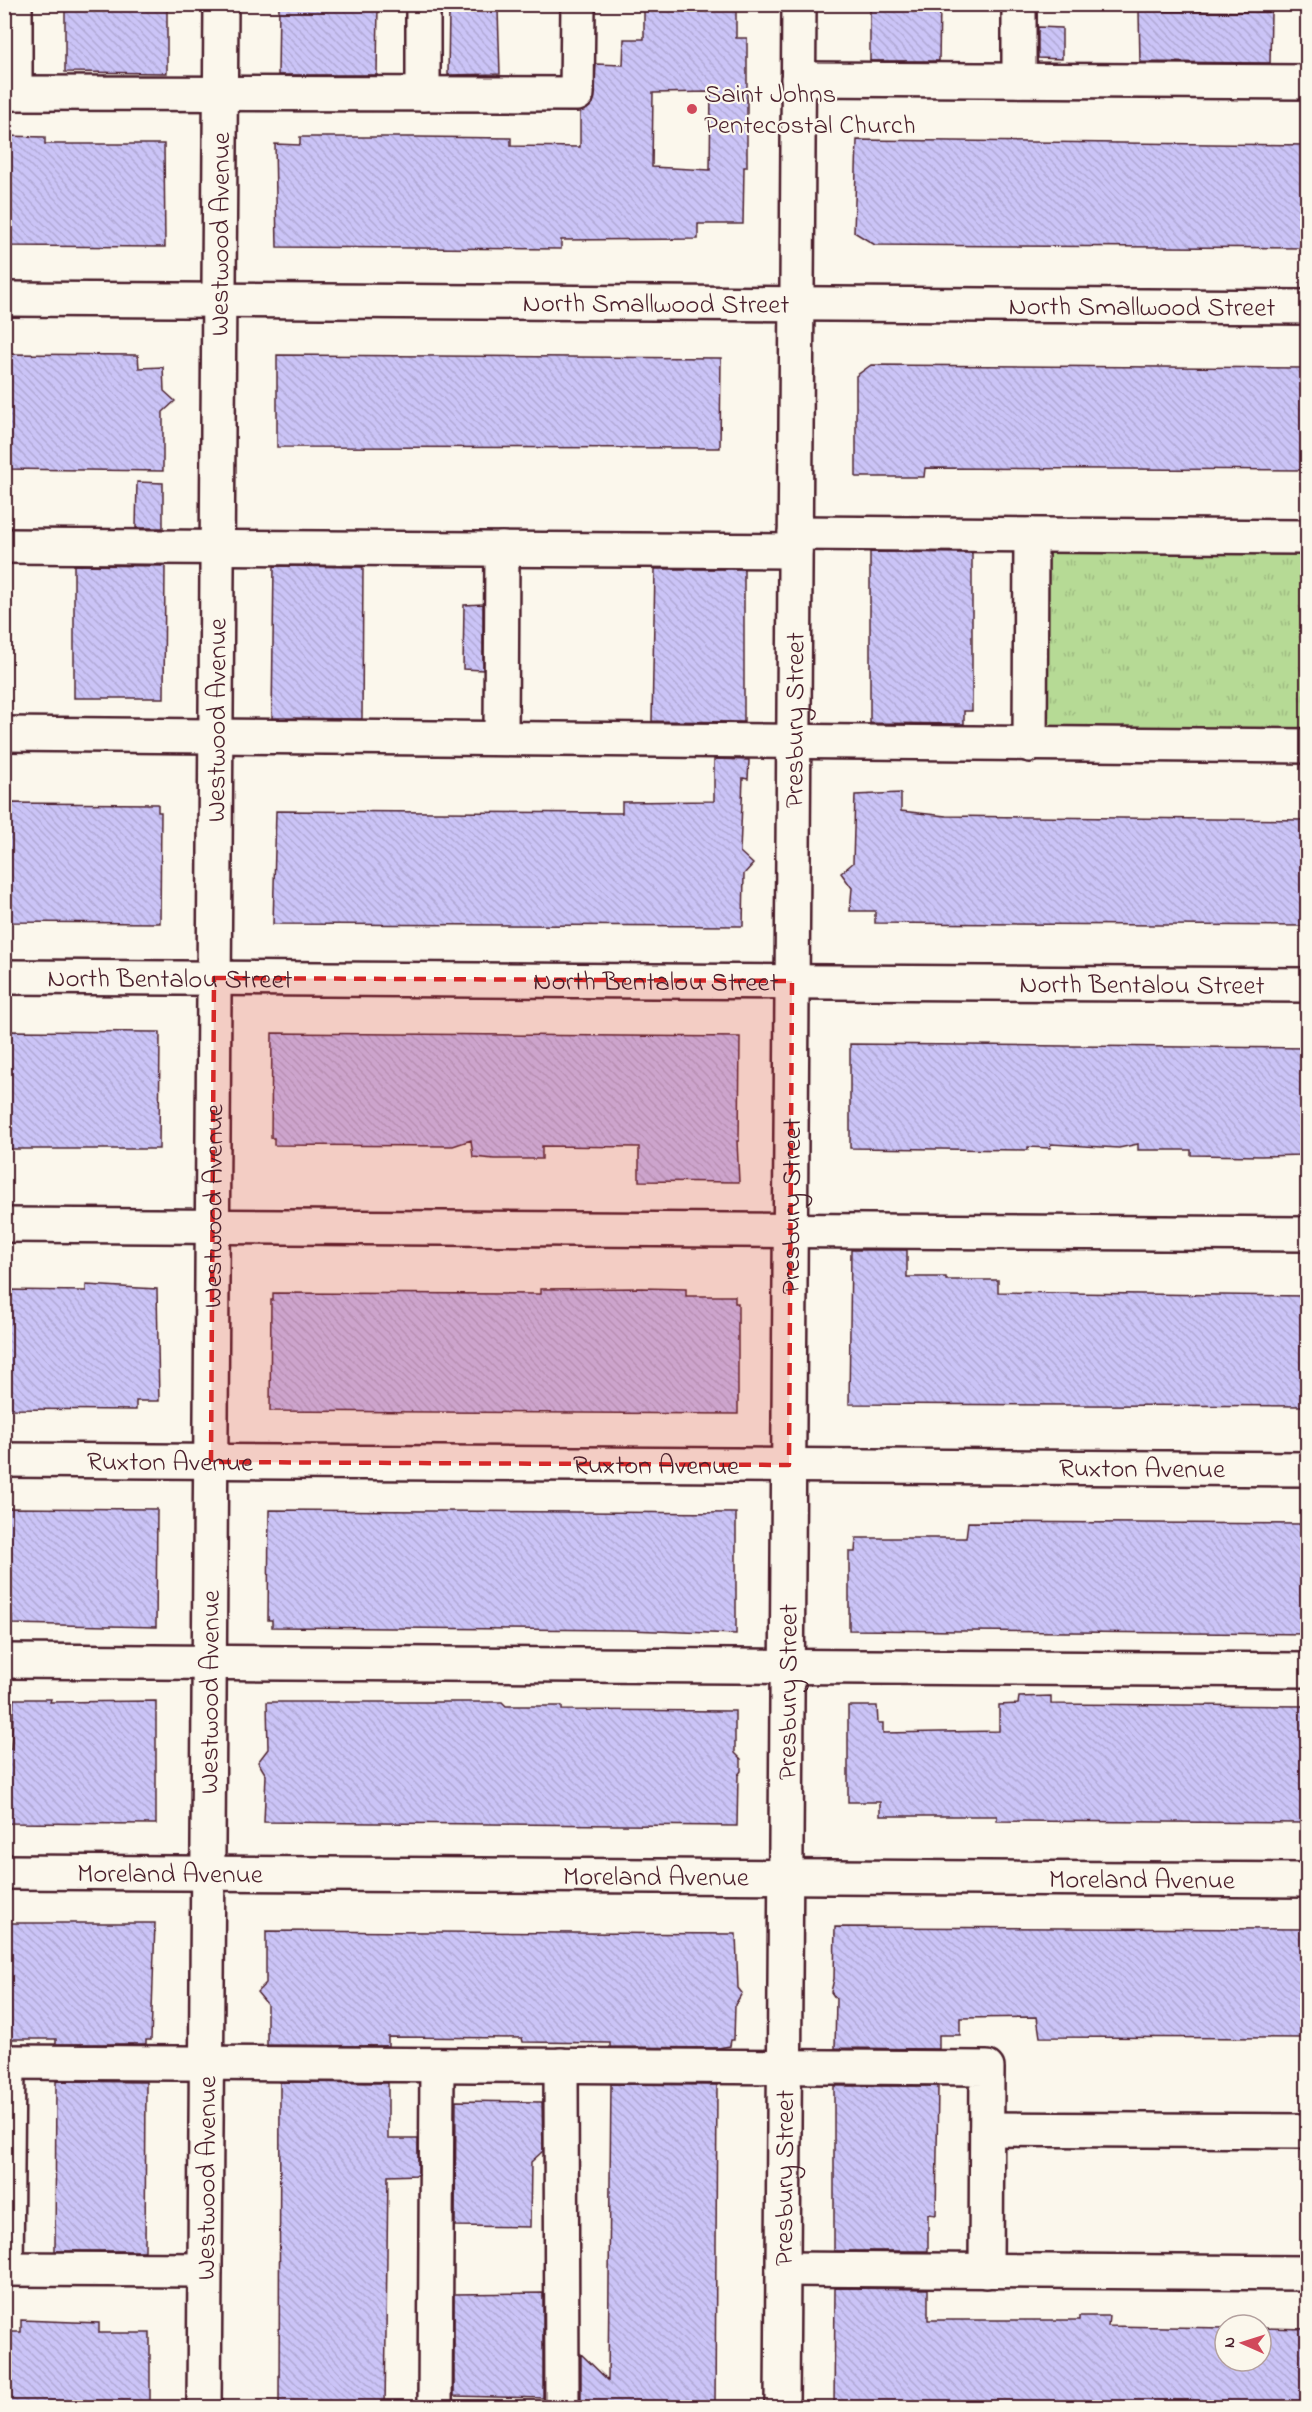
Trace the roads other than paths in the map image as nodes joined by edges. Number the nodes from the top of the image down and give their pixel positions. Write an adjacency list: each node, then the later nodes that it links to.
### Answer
1 (15, 4): 10 (street)
2 (221, 4): 11 (street, Westwood Avenue)
3 (423, 4): 12 (street)
4 (578, 4): 12 (street)
5 (799, 4): 7 (street, Presbury Street)
6 (1019, 4): 8 (street)
7 (798, 79): 8 (street); 15 (street, Presbury Street)
8 (1018, 80): 9 (street)
9 (1308, 82)
10 (10, 93): 11 (street)
11 (220, 94): 12 (street); 14 (street, Westwood Avenue)
12 (423, 94)
13 (4, 298): 14 (street, North Smallwood Street)
14 (219, 300): 15 (street, North Smallwood Street); 21 (street, Westwood Avenue)
15 (796, 304): 16 (street, North Smallwood Street); 19 (street, Presbury Street)
16 (1308, 307)
17 (1031, 535): 18 (street); 19 (street); 27 (street)
18 (1308, 537)
19 (795, 542): 22 (street); 26 (street, Presbury Street)
20 (4, 546): 21 (street)
21 (217, 547): 22 (street); 24 (street, Westwood Avenue)
22 (502, 549): 25 (street)
23 (4, 734): 24 (street)
24 (216, 735): 25 (street); 30 (street, Westwood Avenue)
25 (501, 737): 26 (street)
26 (794, 741): 27 (street); 31 (street, Presbury Street)
27 (1030, 745): 28 (street)
28 (1308, 746)
29 (4, 977): 30 (street, North Bentalou Street)
30 (214, 978): 31 (street, North Bentalou Street); 34 (street, Westwood Avenue)
31 (792, 981): 32 (street, North Bentalou Street); 35 (street, Presbury Street)
32 (1308, 985)
33 (4, 1225): 34 (street)
34 (213, 1226): 35 (street); 38 (street, Westwood Avenue)
35 (790, 1230): 36 (street); 39 (street, Presbury Street)
36 (1308, 1234)
37 (4, 1460): 38 (street, Ruxton Avenue)
38 (211, 1462): 39 (street, Ruxton Avenue); 42 (street, Westwood Avenue)
39 (789, 1465): 40 (street, Ruxton Avenue); 43 (street, Presbury Street)
40 (1308, 1468)
41 (4, 1661): 42 (street)
42 (210, 1662): 43 (street); 46 (street, Westwood Avenue)
43 (787, 1666): 44 (street); 47 (street, Presbury Street)
44 (1308, 1670)
45 (4, 1872): 46 (street, Moreland Avenue)
46 (208, 1873): 47 (street, Moreland Avenue); 50 (street, Westwood Avenue)
47 (786, 1876): 48 (street, Moreland Avenue); 53 (street, Presbury Street)
48 (1308, 1880)
49 (6, 2062): 50 (street); 56 (street)
50 (207, 2063): 51 (street); 58 (street, Westwood Avenue)
51 (437, 2065): 52 (street); 62 (street)
52 (561, 2066): 53 (street); 63 (street)
53 (785, 2067): 54 (street); 57 (street, Presbury Street)
54 (987, 2129): 55 (street); 59 (street)
55 (1308, 2131)
56 (5, 2269): 58 (street)
57 (783, 2269): 59 (street); 64 (street, Presbury Street)
58 (206, 2270): 61 (street, Westwood Avenue)
59 (986, 2271): 60 (street)
60 (1308, 2273)
61 (204, 2408)
62 (435, 2408)
63 (562, 2408)
64 (782, 2408)

